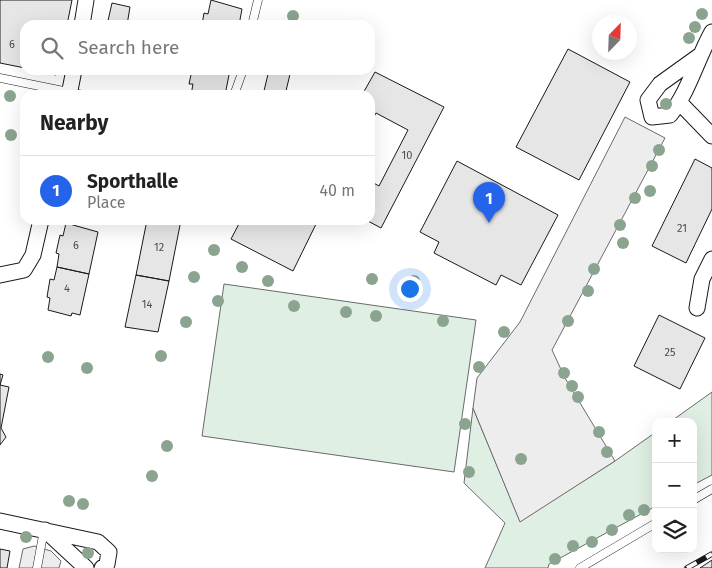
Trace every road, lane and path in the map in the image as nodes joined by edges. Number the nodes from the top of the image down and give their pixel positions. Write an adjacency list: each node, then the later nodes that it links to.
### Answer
1 (86, 0): 3 (street)
2 (258, 0): 4 (lane)
3 (83, 20)
4 (253, 20)
5 (712, 32): 6 (street)
6 (698, 56): 13 (street); 13 (street)
7 (74, 75): 11 (street)
8 (240, 75): 12 (lane)
9 (0, 78): 10 (lane)
10 (56, 90)
11 (74, 90)
12 (236, 90)
13 (680, 103): 14 (street)
14 (712, 136)
15 (40, 225): 17 (street)
16 (712, 259): 18 (street)
17 (0, 275)
18 (697, 308)
19 (712, 489): 20 (lane)
20 (697, 498)
21 (0, 521): 23 (street)
22 (652, 525): 27 (lane)
23 (44, 530): 24 (lane); 25 (street); 26 (street)
24 (37, 568)
25 (86, 568)
26 (102, 568)
27 (580, 568)

